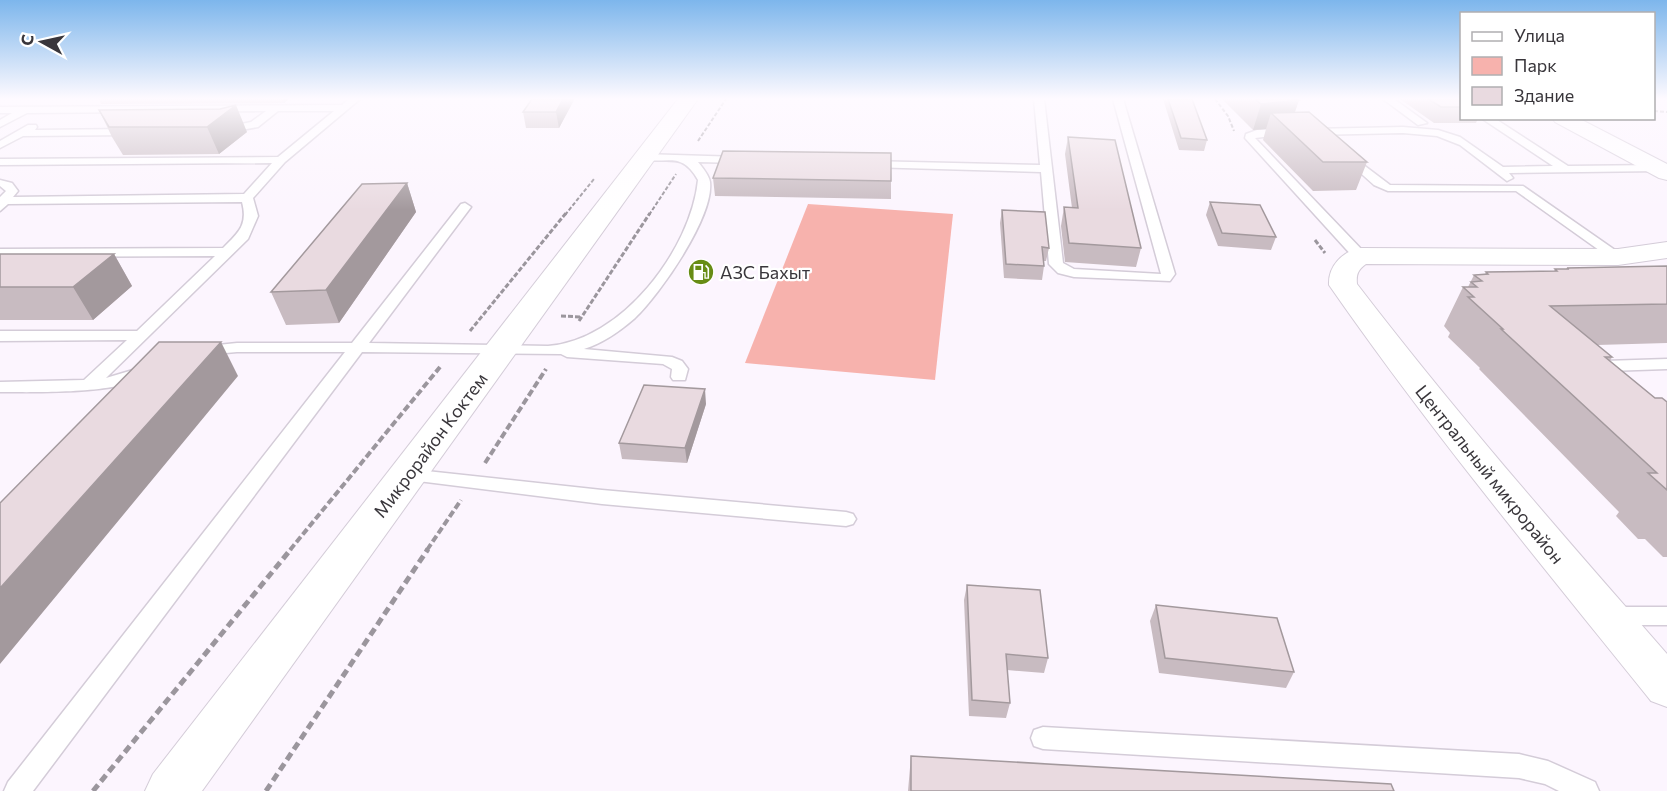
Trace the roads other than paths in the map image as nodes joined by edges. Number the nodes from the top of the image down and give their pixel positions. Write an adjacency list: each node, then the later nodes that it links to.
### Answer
1 (17, 136): 11 (lane)
2 (311, 136): 14 (lane)
3 (659, 136): 12 (main road, Микрорайон Коктем)
4 (1043, 136): 18 (lane)
5 (1128, 136): 18 (lane)
6 (1250, 136): 30 (lane)
7 (1325, 136): 23 (lane)
8 (1447, 136): 20 (lane)
9 (1514, 136): 19 (lane)
10 (1597, 136): 21 (main road)
11 (0, 145)
12 (643, 157): 13 (lane); 35 (main road, Микрорайон Коктем)
13 (686, 159): 15 (lane); 36 (lane)
14 (281, 160): 16 (lane); 24 (lane)
15 (756, 160)
16 (0, 162)
17 (861, 163): 18 (lane)
18 (1047, 168)
19 (1564, 168): 20 (lane); 21 (lane)
20 (1500, 170): 23 (lane)
21 (1663, 170)
22 (0, 183): 25 (lane)
23 (1519, 188): 31 (lane)
24 (247, 198): 25 (lane); 28 (lane)
25 (2, 203)
26 (465, 207): 34 (lane)
27 (1667, 250): 31 (main road)
28 (226, 252): 29 (lane); 32 (lane)
29 (0, 253)
30 (1360, 256): 31 (main road); 46 (main road, Центральный микрорайон)
31 (1618, 257)
32 (142, 335): 33 (lane); 40 (lane)
33 (0, 336)
34 (356, 347): 35 (lane); 37 (lane); 50 (lane)
35 (502, 348): 36 (lane); 44 (main road, Микрорайон Коктем)
36 (557, 351): 39 (lane)
37 (189, 353)
38 (1667, 364): 42 (lane)
39 (679, 377)
40 (89, 386): 41 (lane); 43 (lane)
41 (0, 387)
42 (1616, 389)
43 (129, 393)
44 (408, 475): 45 (lane); 51 (main road, Микрорайон Коктем)
45 (846, 519)
46 (1608, 616): 47 (lane); 48 (main road, Центральный микрорайон)
47 (1667, 616)
48 (1667, 687)
49 (1043, 738): 52 (lane)
50 (17, 791)
51 (171, 791)
52 (1587, 791)

